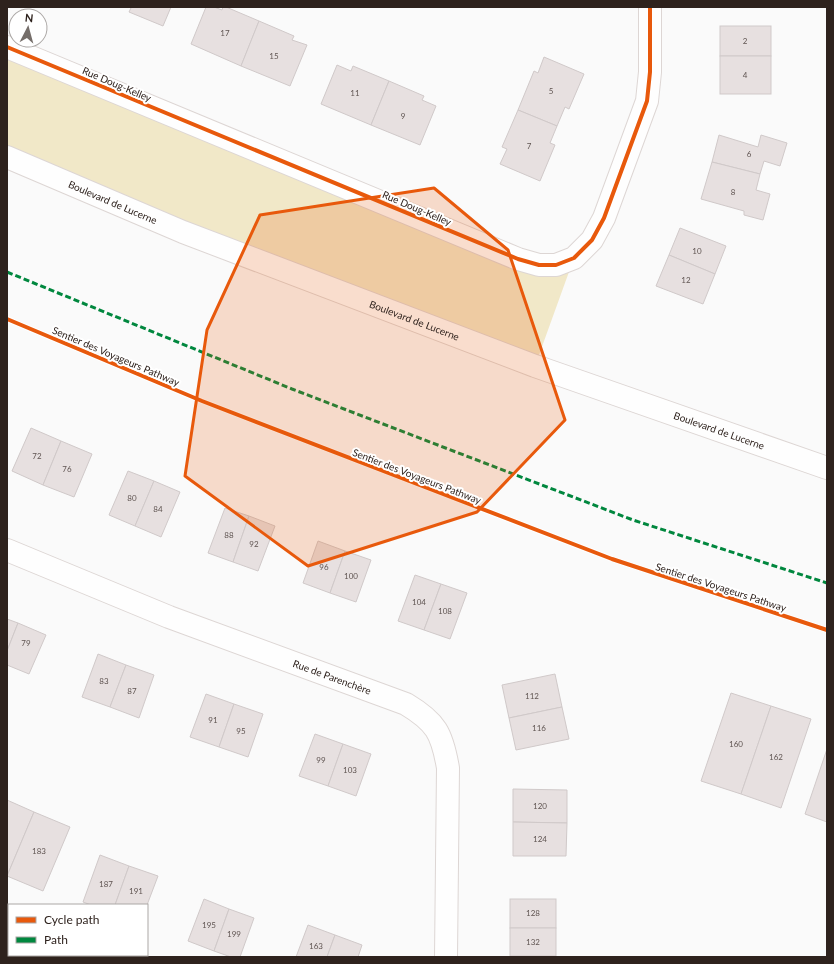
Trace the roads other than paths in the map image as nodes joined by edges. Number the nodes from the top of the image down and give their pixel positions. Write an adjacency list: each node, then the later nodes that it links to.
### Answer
1 (650, 7): 2 (street, Rue Doug-Kelley)
2 (7, 47)
3 (7, 158): 4 (street, Boulevard de Lucerne)
4 (827, 468)
5 (7, 550): 6 (street, Rue de Parenchère)
6 (446, 957)

